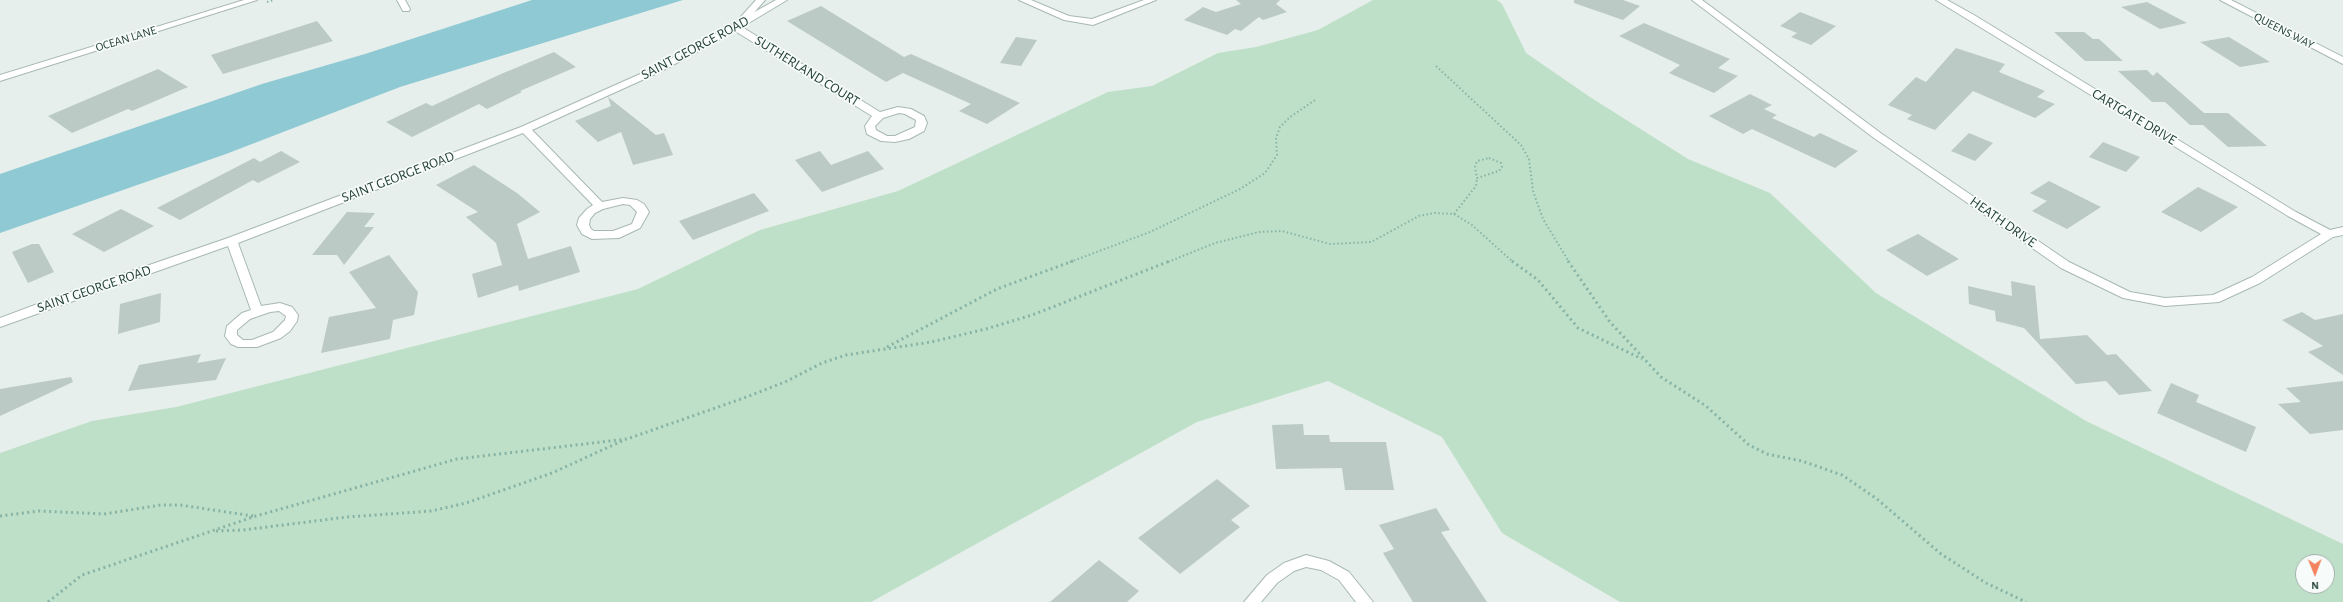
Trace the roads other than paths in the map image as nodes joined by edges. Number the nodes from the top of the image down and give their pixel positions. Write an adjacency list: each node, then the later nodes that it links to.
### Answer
1 (253, 0): 13 (street, OCEAN LANE)
2 (401, 0): 10 (street)
3 (761, 0): 11 (street)
4 (783, 0): 11 (street, SAINT GEORGE ROAD)
5 (1023, 0): 6 (street)
6 (1152, 0)
7 (1696, 0): 18 (street, HEATH DRIVE)
8 (1940, 0): 18 (street, CARTGATE DRIVE)
9 (2224, 0): 12 (street, QUEENS WAY)
10 (406, 9)
11 (737, 24): 14 (street, SUTHERLAND COURT); 15 (street, SAINT GEORGE ROAD)
12 (2343, 61)
13 (0, 78)
14 (879, 116): 14 (street)
15 (525, 129): 16 (street); 19 (street, SAINT GEORGE ROAD)
16 (600, 206): 16 (street)
17 (2343, 231): 18 (street, HEATH DRIVE)
18 (2329, 234)
19 (232, 241): 20 (street); 21 (street, SAINT GEORGE ROAD)
20 (257, 310)
21 (0, 323)
22 (1252, 602): 23 (street)
23 (1365, 602)

